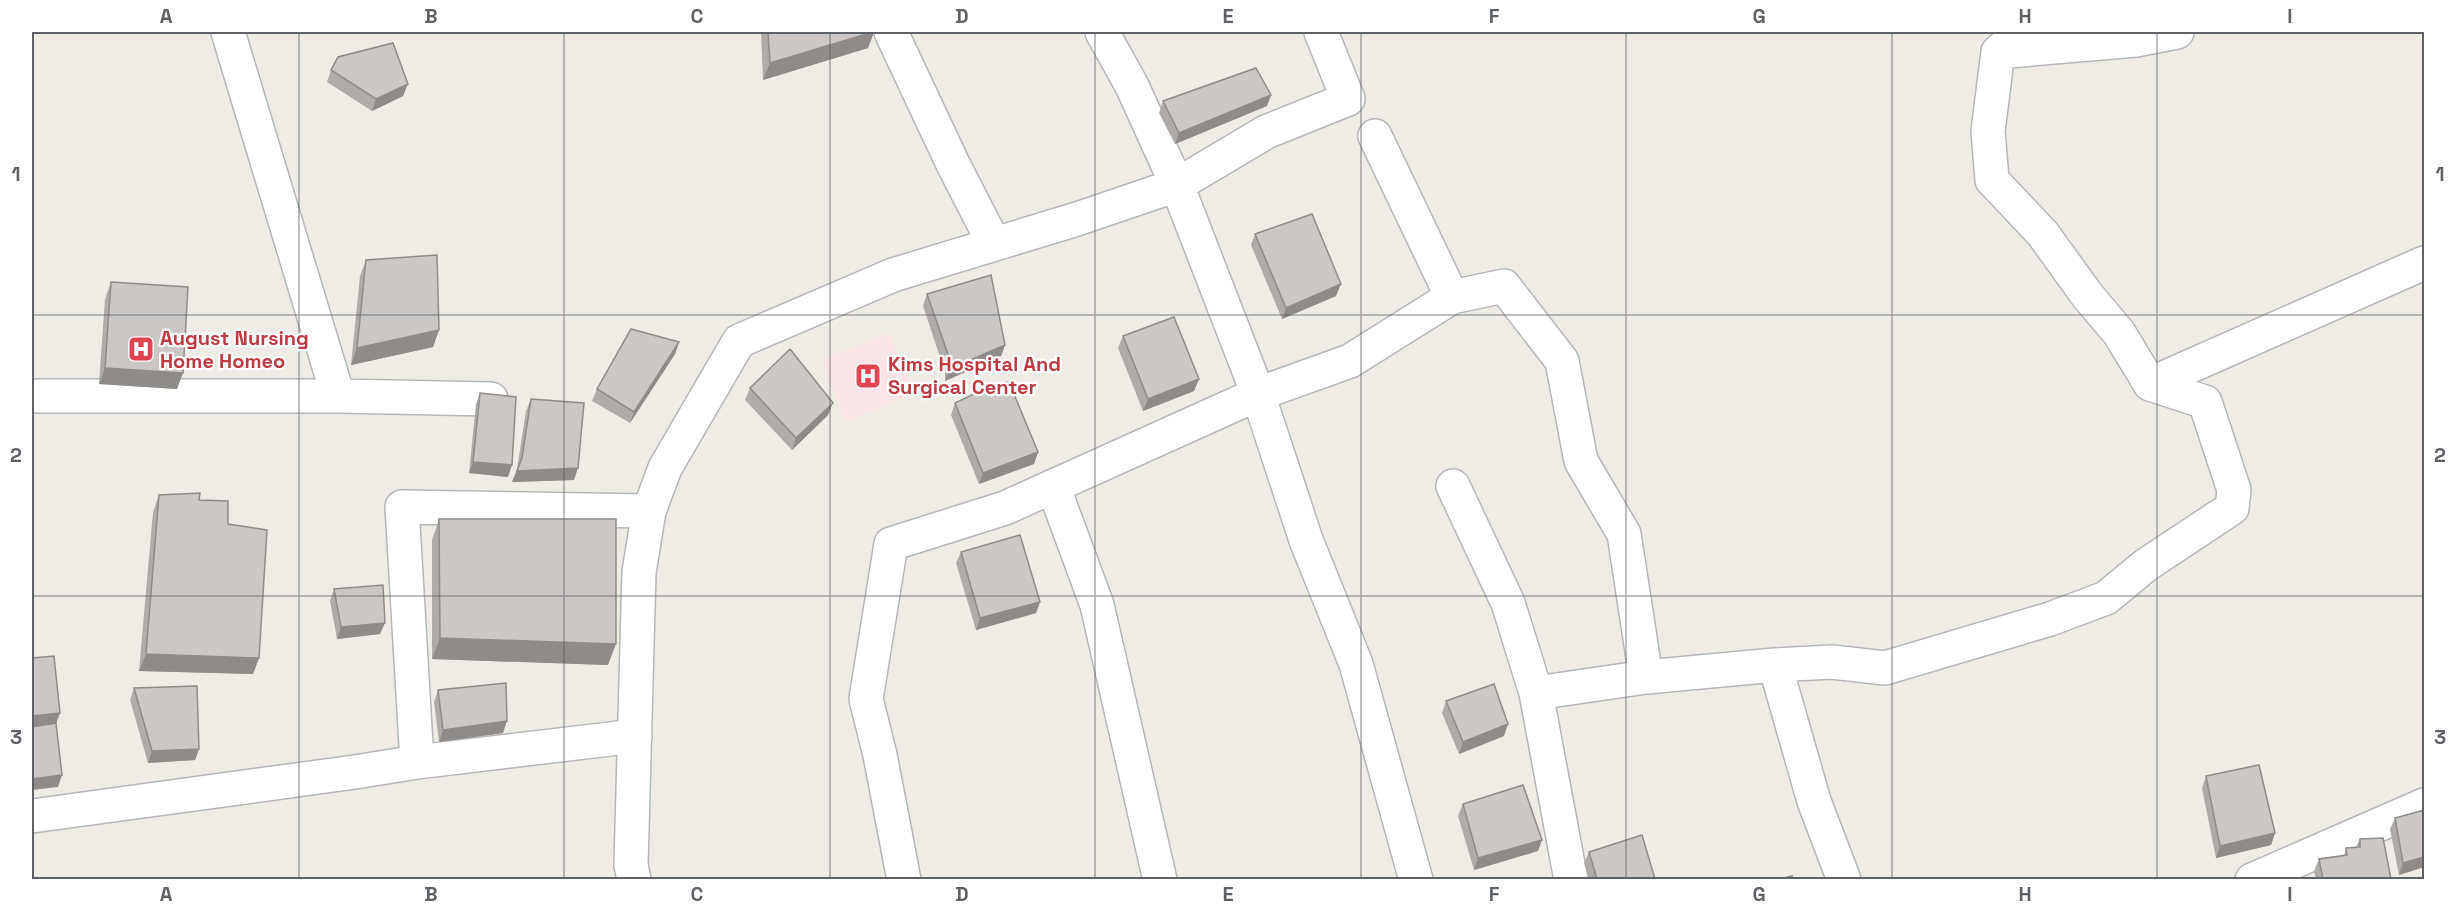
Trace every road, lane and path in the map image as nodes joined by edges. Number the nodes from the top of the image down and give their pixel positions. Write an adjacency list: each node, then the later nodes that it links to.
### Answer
1 (228, 32): 15 (street)
2 (891, 32): 9 (street)
3 (1102, 32): 8 (street)
4 (1321, 32): 8 (street)
5 (2177, 32): 6 (street)
6 (2009, 42): 12 (street)
7 (1375, 136): 11 (street)
8 (1177, 185): 9 (street); 13 (street)
9 (994, 244): 19 (street)
10 (2424, 263): 12 (street)
11 (1452, 297): 13 (street); 21 (street)
12 (2150, 384): 20 (street)
13 (1258, 394): 17 (street); 30 (street)
14 (32, 396): 15 (street)
15 (338, 396): 16 (street)
16 (491, 399)
17 (1053, 486): 28 (street); 29 (street)
18 (1453, 486): 22 (street)
19 (650, 511): 23 (street); 24 (street)
20 (1774, 665): 21 (street); 32 (street)
21 (1647, 677): 22 (street)
22 (1536, 693): 31 (street)
23 (635, 736): 24 (street); 27 (street)
24 (417, 762): 26 (street)
25 (2424, 805): 33 (street)
26 (32, 816)
27 (634, 879)
28 (904, 879)
29 (1160, 879)
30 (1416, 879)
31 (1571, 879)
32 (1844, 879)
33 (2252, 879)

